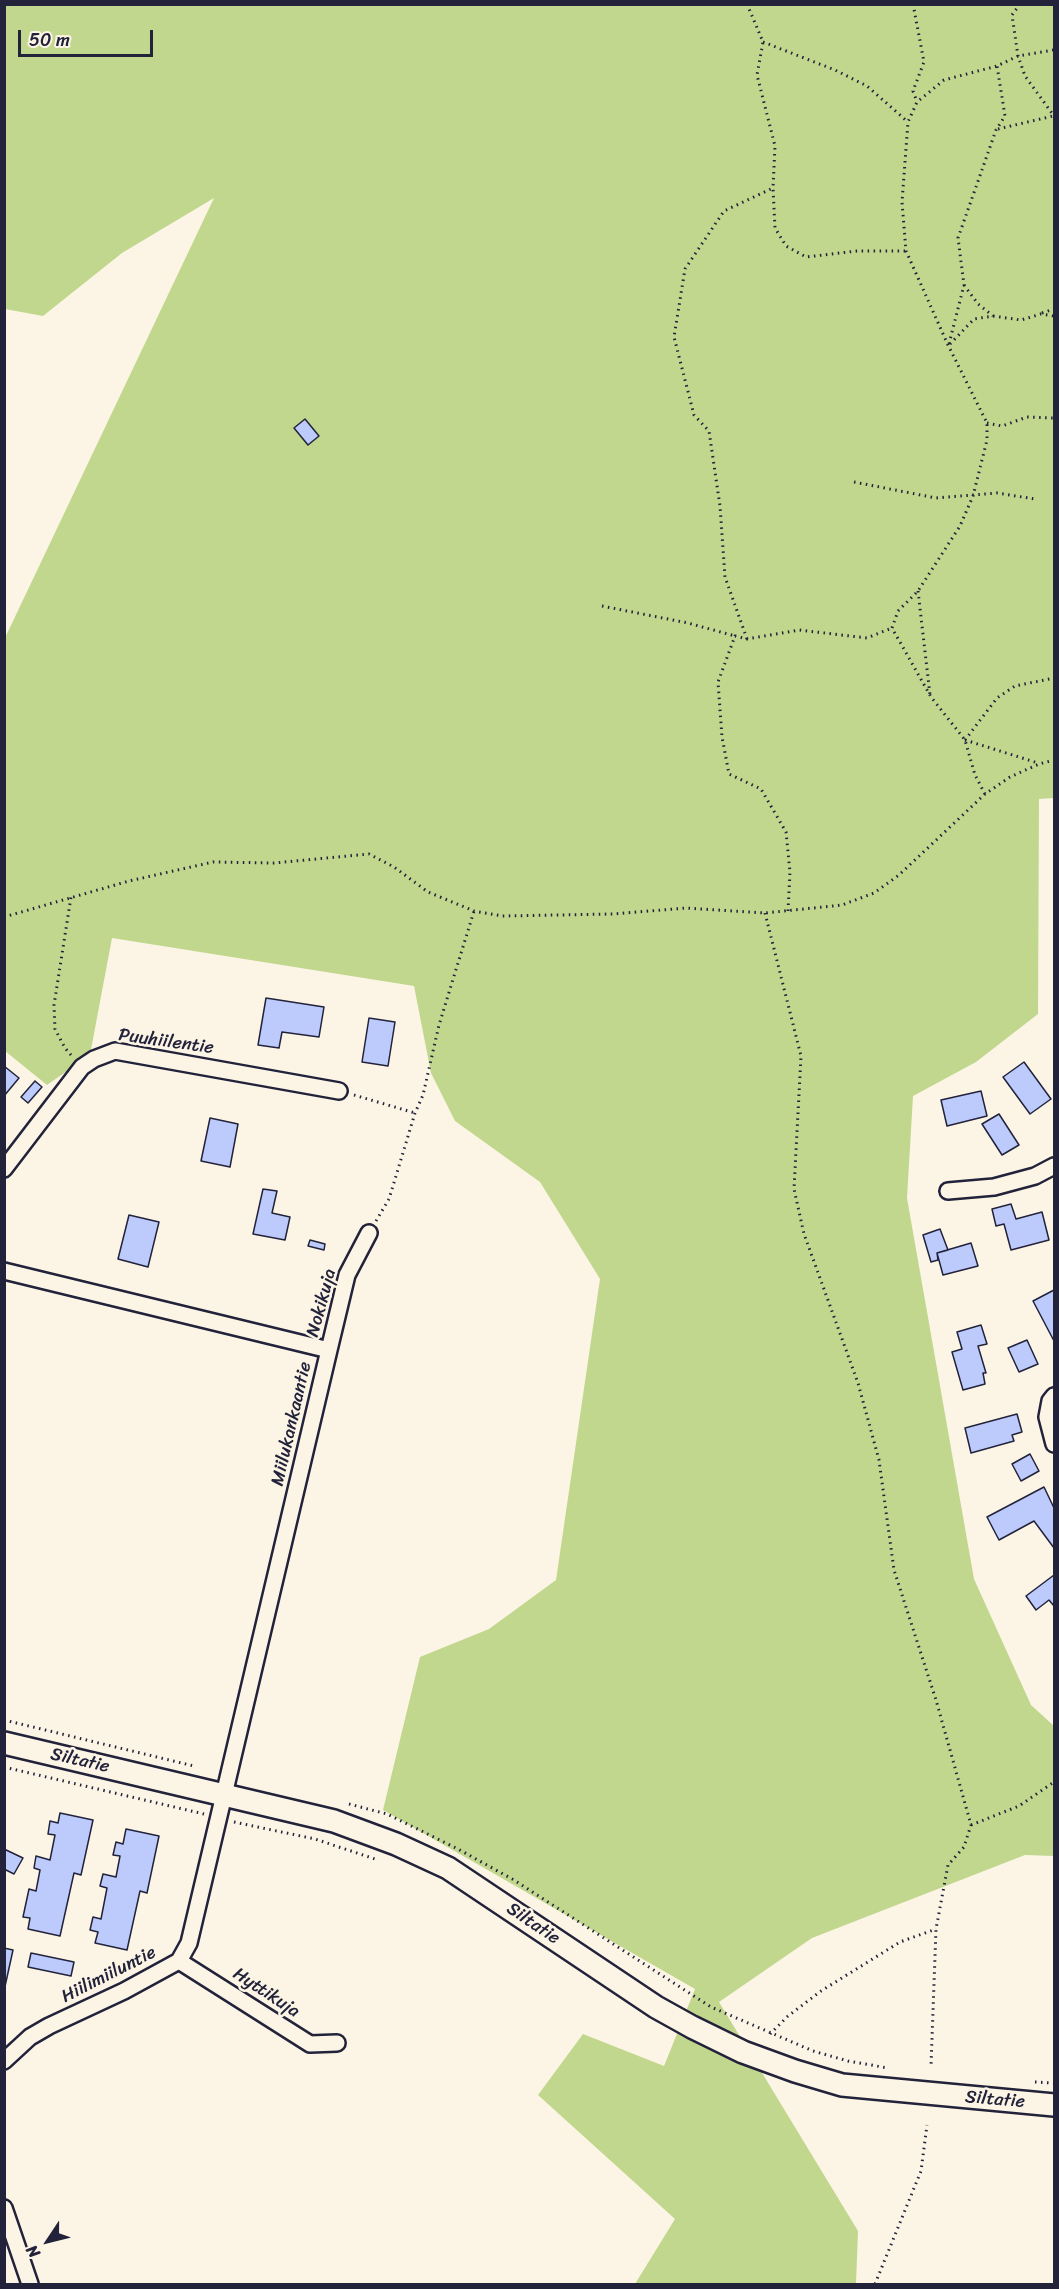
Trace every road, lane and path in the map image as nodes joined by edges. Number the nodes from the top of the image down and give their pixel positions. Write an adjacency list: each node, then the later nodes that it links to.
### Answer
1 (747, 4): 4 (path)
2 (913, 4): 8 (path)
3 (1020, 4): 6 (path)
4 (763, 42): 10 (path); 12 (path)
5 (1054, 50): 6 (path)
6 (1018, 56): 7 (path); 9 (path)
7 (997, 66): 8 (path); 11 (path)
8 (916, 102): 10 (path)
9 (1054, 116): 11 (path)
10 (908, 122): 13 (path)
11 (996, 130): 14 (path)
12 (773, 188): 13 (path); 29 (path)
13 (906, 251): 19 (path)
14 (964, 285): 17 (path); 19 (path)
15 (1054, 309): 16 (path)
16 (1041, 314): 17 (path); 18 (path)
17 (993, 316): 19 (path)
18 (1054, 316)
19 (948, 345): 21 (path)
20 (1054, 417): 21 (path)
21 (987, 423): 23 (path)
22 (854, 482): 23 (path)
23 (973, 496): 24 (path); 25 (path)
24 (1035, 499)
25 (918, 591): 27 (path); 31 (path)
26 (602, 606): 28 (path)
27 (892, 628): 29 (path); 31 (path)
28 (735, 636): 29 (path); 37 (path)
29 (747, 639)
30 (1054, 678): 32 (path)
31 (931, 697): 32 (path)
32 (965, 740): 34 (path); 35 (path)
33 (1054, 760): 34 (path)
34 (1039, 764): 35 (path)
35 (985, 794): 37 (path)
36 (71, 897): 38 (path); 40 (path); 41 (path)
37 (788, 911): 39 (path)
38 (474, 912): 39 (path); 43 (path)
39 (765, 914): 57 (path)
40 (4, 917)
41 (82, 1067): 42 (street, Puuhiilentie); 45 (street, Puuhiilentie)
42 (339, 1091): 43 (path)
43 (416, 1113): 47 (path)
44 (1054, 1166): 46 (street)
45 (4, 1169)
46 (948, 1191)
47 (369, 1233): 49 (street, Nokikuja)
48 (4, 1271): 49 (street, Miilukankaantie)
49 (329, 1350): 55 (street, Miilukankaantie)
50 (1054, 1396): 51 (street)
51 (1054, 1444)
52 (4, 1743): 55 (street, Siltatie)
53 (4, 1767): 56 (path)
54 (1054, 1782): 57 (path)
55 (225, 1796): 56 (street, Hiilimiiluntie); 65 (street, Siltatie)
56 (219, 1819): 58 (path); 60 (street, Hiilimiiluntie)
57 (971, 1825): 59 (path)
58 (381, 1861)
59 (936, 1929): 61 (path); 64 (path)
60 (179, 1961): 62 (street, Hyttikuja); 63 (street, Hiilimiiluntie)
61 (770, 2034)
62 (337, 2043)
63 (4, 2061)
64 (931, 2066)
65 (1054, 2105)
66 (927, 2125): 69 (path)
67 (4, 2208): 68 (street)
68 (30, 2284)
69 (875, 2284)

